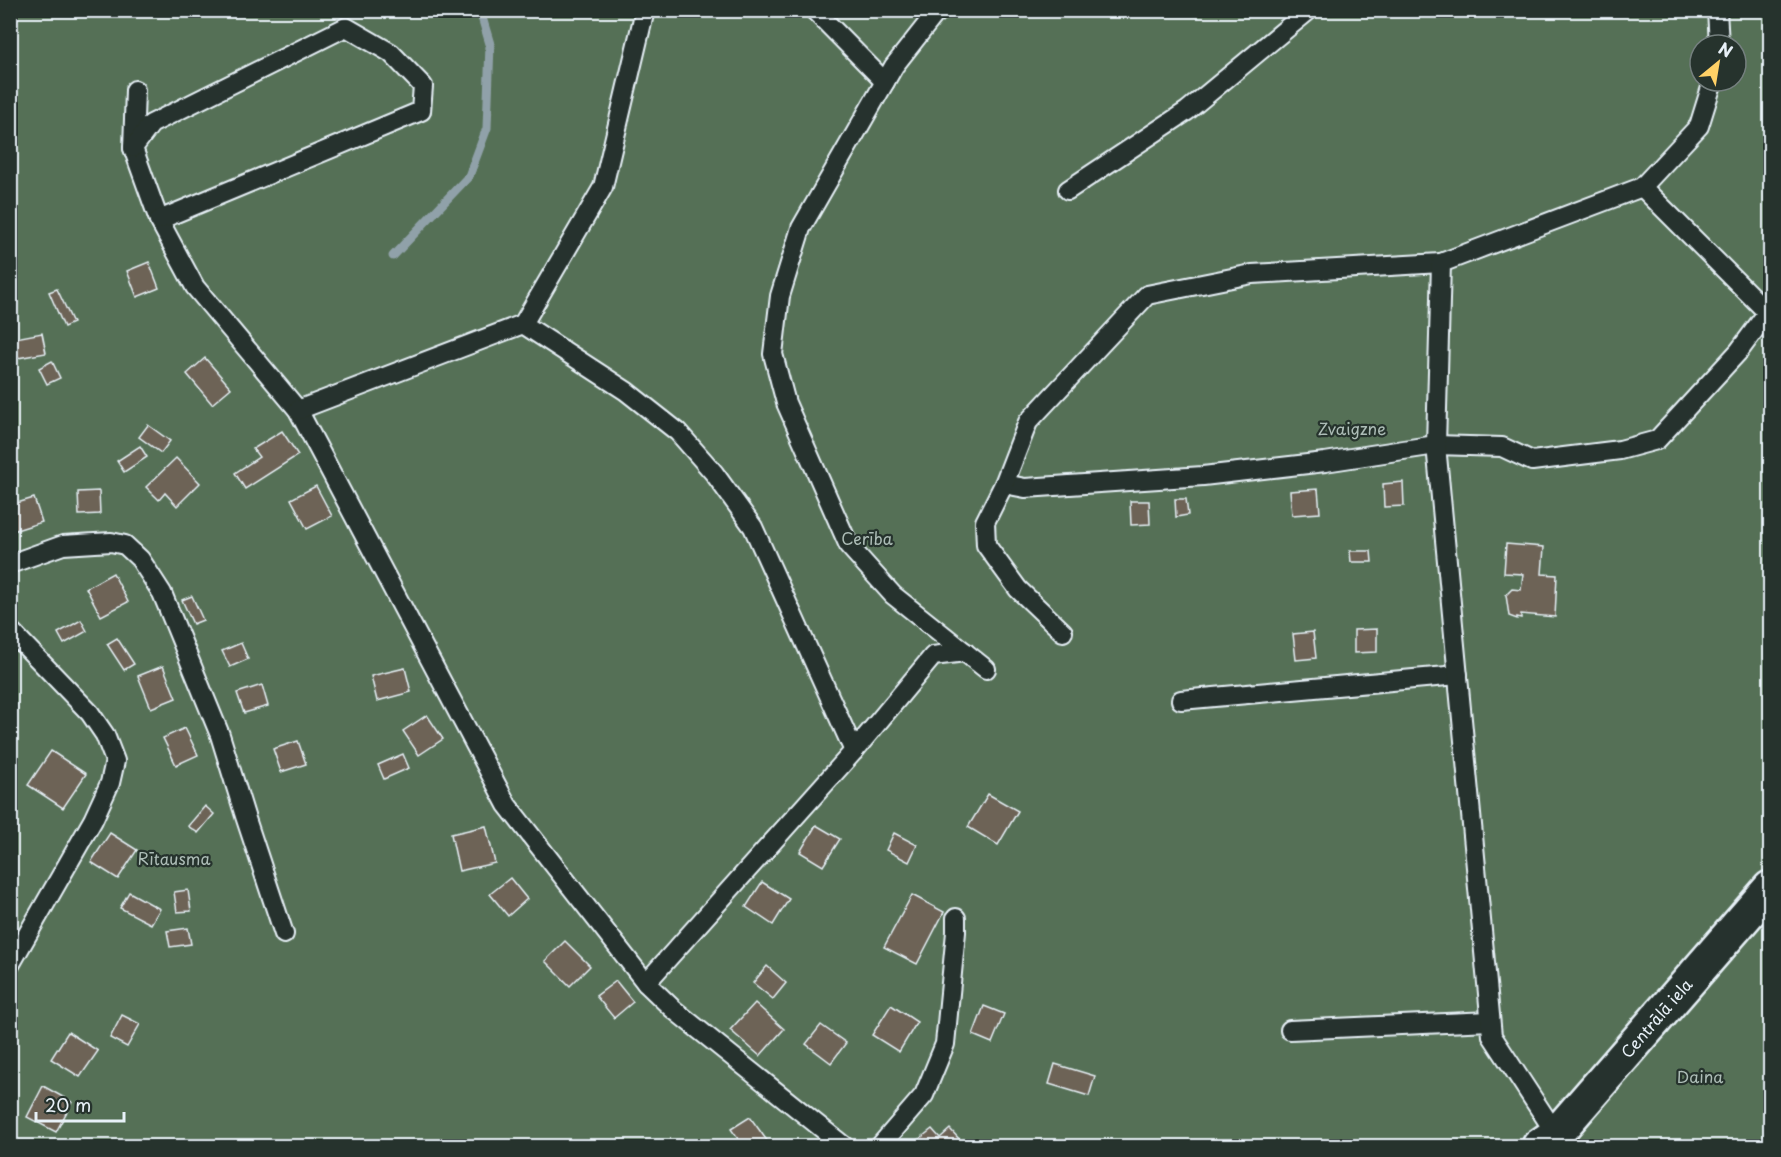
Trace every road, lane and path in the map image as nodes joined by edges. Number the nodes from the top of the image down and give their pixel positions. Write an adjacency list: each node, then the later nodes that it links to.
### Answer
1 (645, 10): 16 (lane)
2 (814, 10): 7 (lane)
3 (942, 10): 7 (lane)
4 (1309, 10): 12 (lane)
5 (1716, 10): 6 (lane)
6 (1718, 33)
7 (885, 82): 23 (lane)
8 (135, 90): 10 (lane)
9 (1710, 93): 11 (lane)
10 (133, 148): 13 (lane); 13 (lane)
11 (1642, 187): 14 (lane); 15 (lane)
12 (1068, 190)
13 (159, 220): 17 (lane)
14 (1441, 263): 18 (lane); 19 (lane)
15 (1769, 311): 18 (lane)
16 (523, 324): 17 (lane); 27 (lane)
17 (298, 410): 32 (lane)
18 (1436, 445): 19 (lane); 25 (lane)
19 (1004, 484): 22 (lane)
20 (10, 564): 30 (lane)
21 (10, 630): 31 (lane)
22 (1063, 632)
23 (965, 652): 24 (lane); 27 (lane)
24 (986, 669)
25 (1458, 675): 26 (lane); 33 (lane)
26 (1181, 700)
27 (854, 751): 32 (lane)
28 (1770, 888): 35 (street, Centrālā iela)
29 (956, 918): 37 (lane)
30 (284, 933)
31 (10, 965)
32 (646, 983): 36 (lane)
33 (1491, 1021): 34 (lane); 35 (lane)
34 (1290, 1030)
35 (1547, 1140)
36 (844, 1146)
37 (880, 1146)

